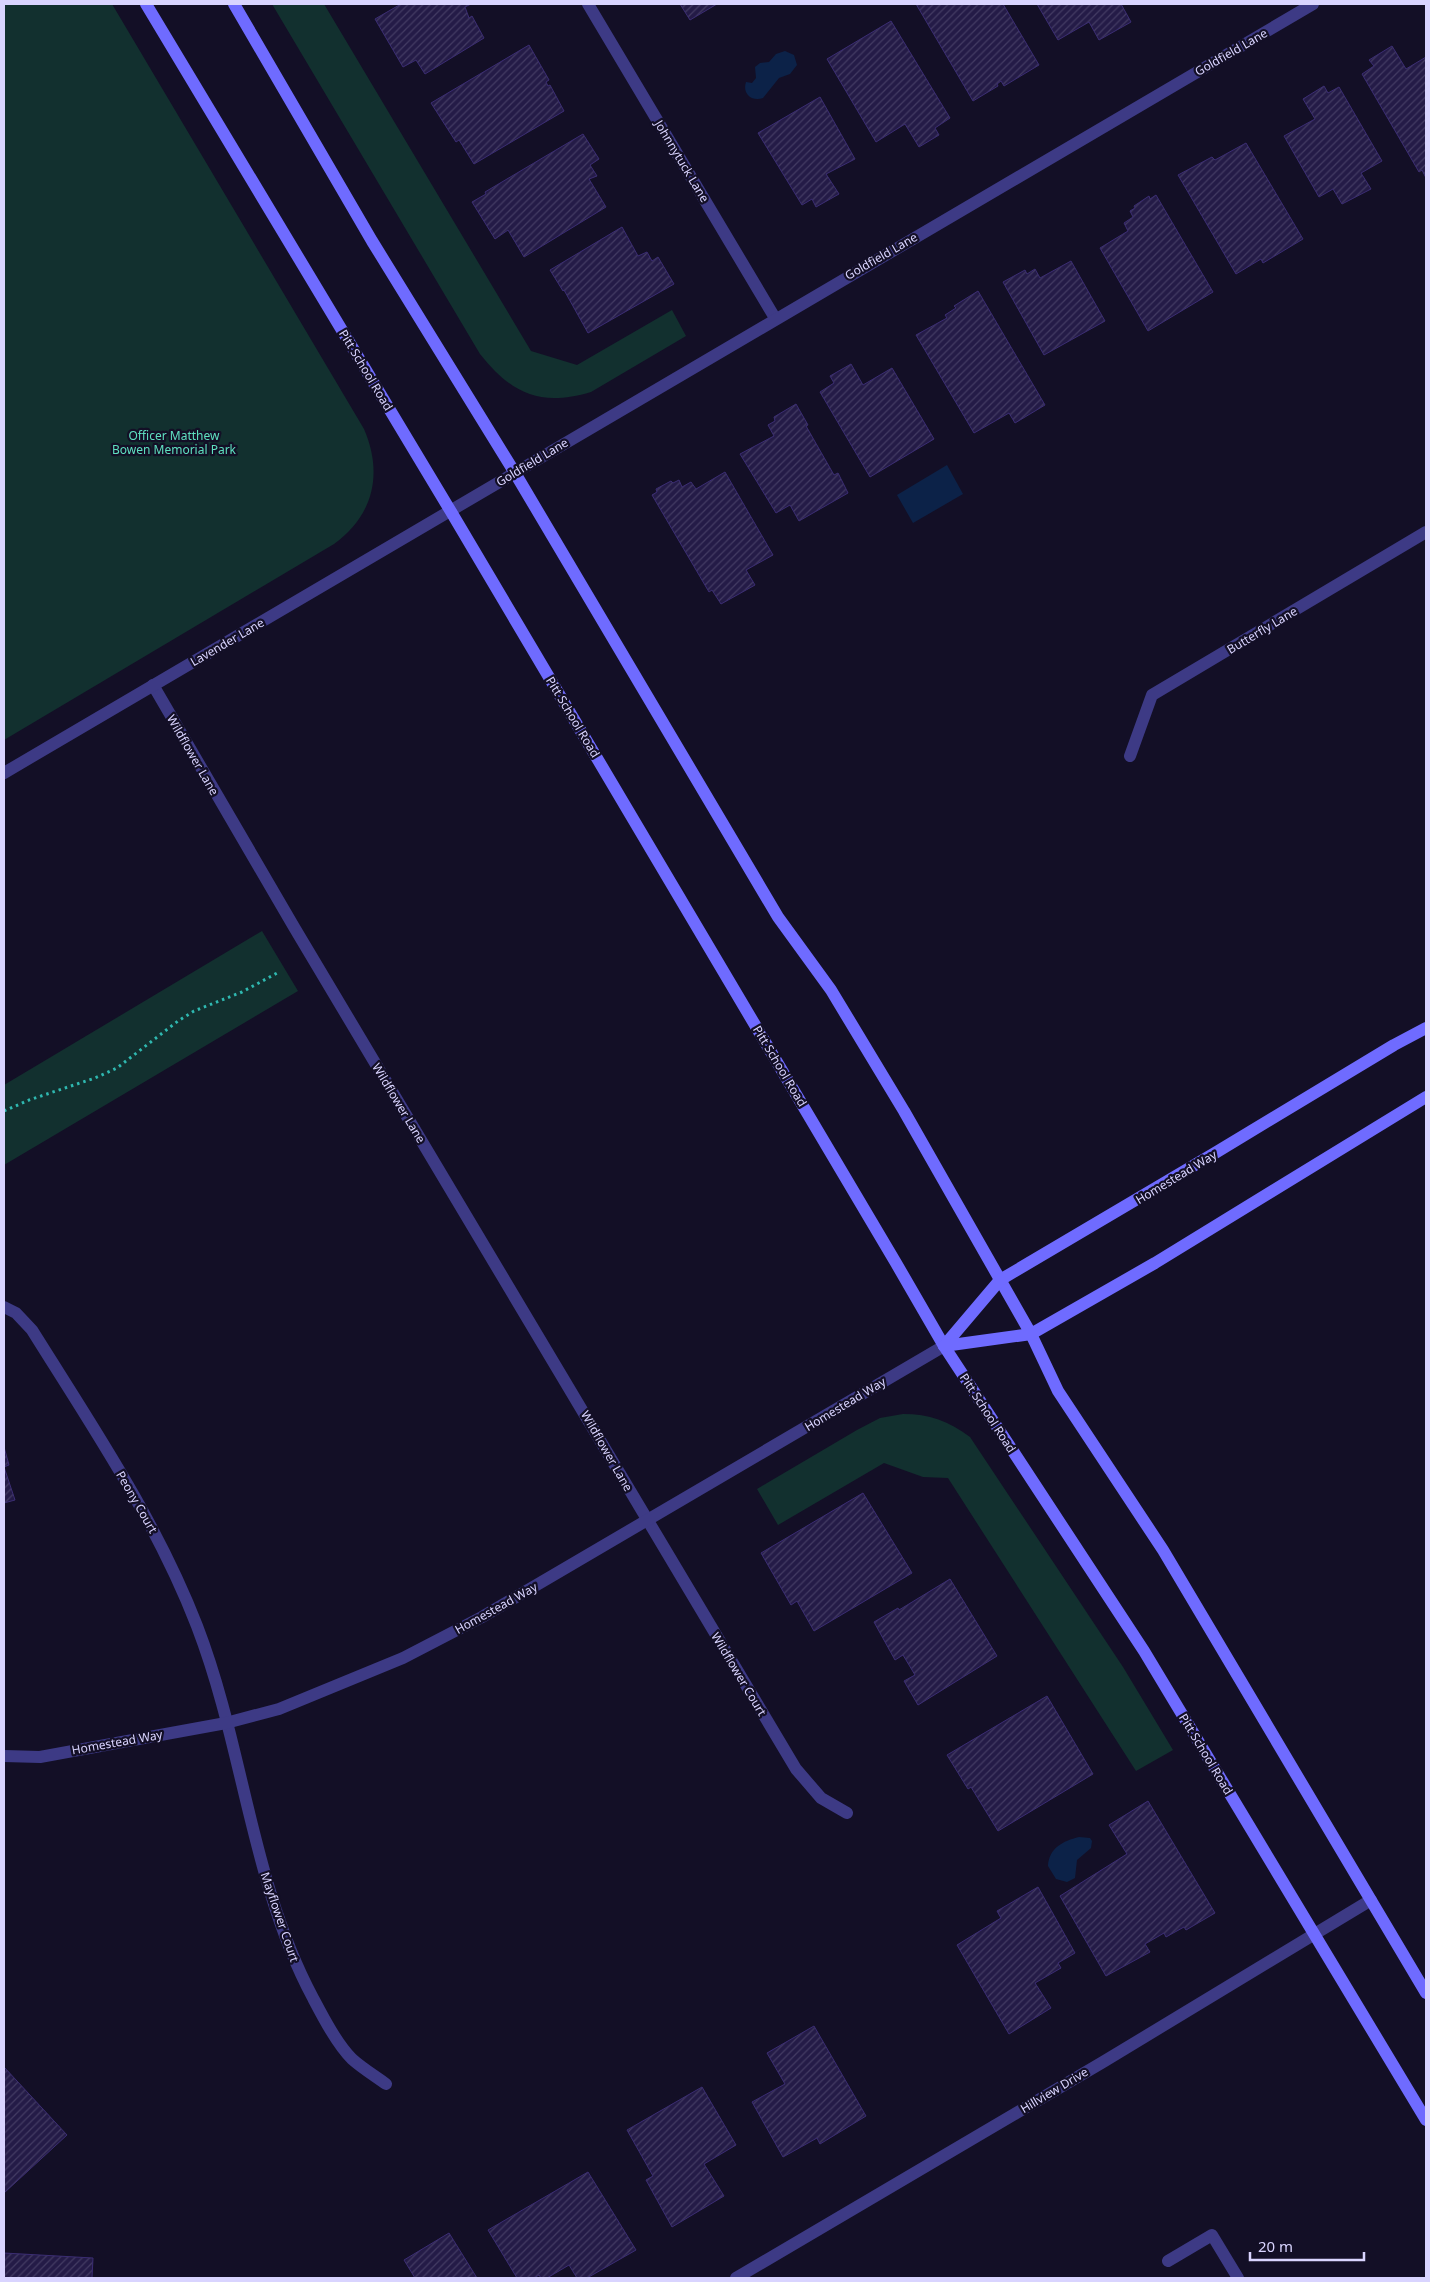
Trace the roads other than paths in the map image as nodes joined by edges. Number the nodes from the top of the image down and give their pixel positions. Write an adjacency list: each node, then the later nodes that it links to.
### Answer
1 (146, 4): 7 (street, Pitt School Road)
2 (234, 4): 6 (street)
3 (588, 4): 5 (street, Johnnytuck Lane)
4 (1313, 4): 5 (street, Goldfield Lane)
5 (775, 318): 6 (street, Goldfield Lane)
6 (514, 472): 7 (street, Goldfield Lane); 14 (street)
7 (450, 510): 9 (street, Lavender Lane); 17 (street, Pitt School Road)
8 (1426, 532): 10 (street, Butterfly Lane)
9 (153, 685): 11 (street, Lavender Lane); 18 (street, Wildflower Lane)
10 (1130, 756)
11 (4, 773)
12 (1426, 1028): 14 (street, Homestead Way)
13 (1426, 1097): 16 (street, Homestead Way)
14 (1000, 1280): 16 (street); 17 (street, Homestead Way)
15 (4, 1307): 19 (street, Peony Court)
16 (1031, 1334): 17 (street, Homestead Way); 22 (street)
17 (944, 1346): 18 (street, Homestead Way); 23 (street, Pitt School Road)
18 (647, 1520): 19 (street, Homestead Way); 21 (street, Wildflower Court)
19 (226, 1723): 20 (street, Homestead Way); 25 (street, Mayflower Court)
20 (4, 1756)
21 (847, 1813)
22 (1372, 1900): 23 (street, Hillview Drive); 24 (street)
23 (1315, 1934): 26 (street, Pitt School Road); 28 (street, Hillview Drive)
24 (1426, 1993)
25 (386, 2084)
26 (1426, 2120)
27 (1168, 2261): 29 (street)
28 (736, 2278)
29 (1238, 2278)

